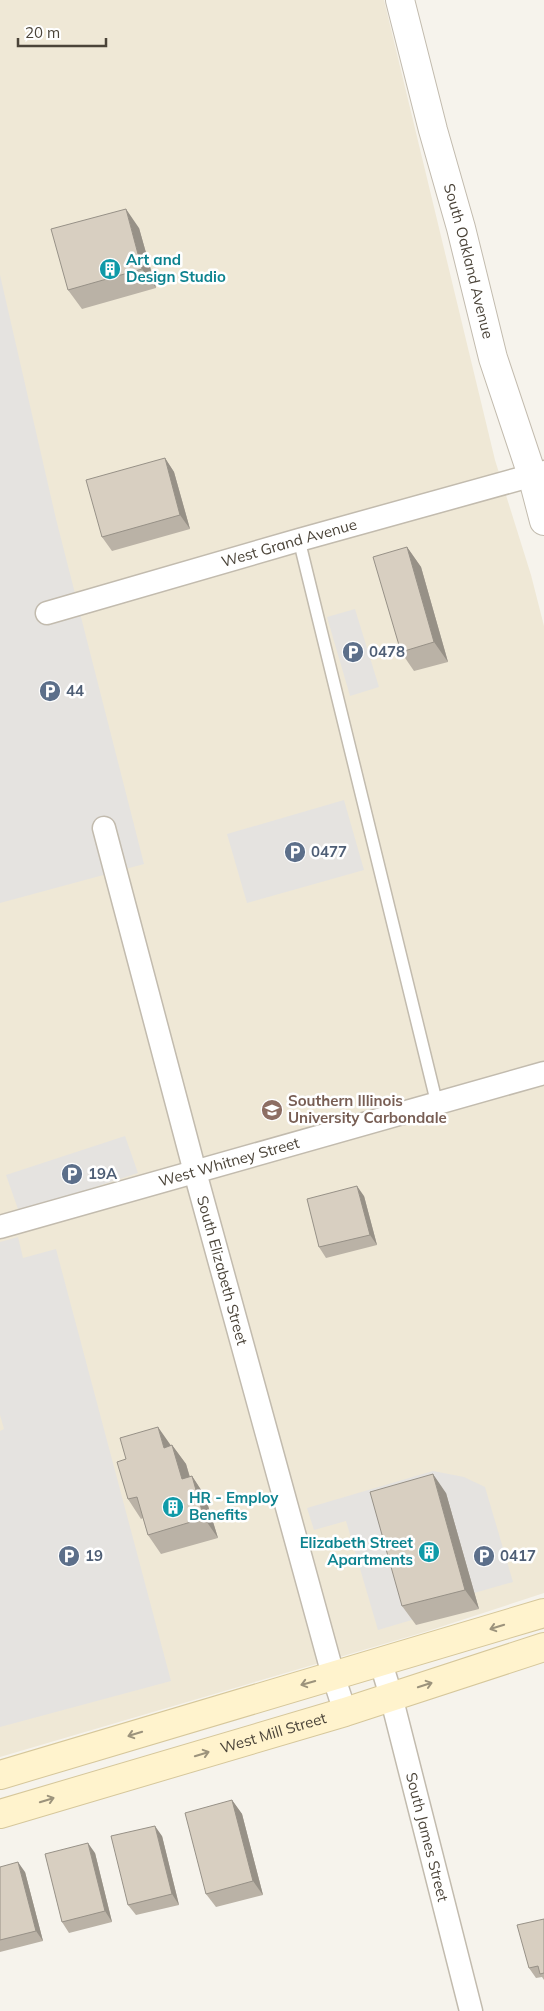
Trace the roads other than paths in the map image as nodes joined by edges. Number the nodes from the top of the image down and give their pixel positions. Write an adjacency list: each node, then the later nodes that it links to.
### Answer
1 (400, 0): 2 (street, South Oakland Avenue)
2 (538, 473): 3 (street, South Oakland Avenue); 4 (street, West Grand Avenue)
3 (544, 521)
4 (299, 540): 5 (street, West Grand Avenue); 8 (lane)
5 (47, 613)
6 (104, 828): 9 (street, South Elizabeth Street)
7 (544, 1073): 8 (street, West Whitney Street)
8 (437, 1104): 9 (street, West Whitney Street)
9 (195, 1172): 10 (street, West Whitney Street); 14 (street, South Elizabeth Street)
10 (0, 1227)
11 (544, 1613): 13 (main road, one-way to 13)
12 (544, 1648): 15 (main road, West Mill Street, one-way to 12)
13 (381, 1663): 14 (main road); 15 (street, South James Street)
14 (333, 1676): 16 (street, South Elizabeth Street); 17 (main road, one-way to 17)
15 (391, 1696): 16 (main road, West Mill Street); 19 (street, South James Street)
16 (345, 1712): 18 (main road, West Mill Street, one-way to 16)
17 (0, 1775)
18 (0, 1814)
19 (471, 2011)

